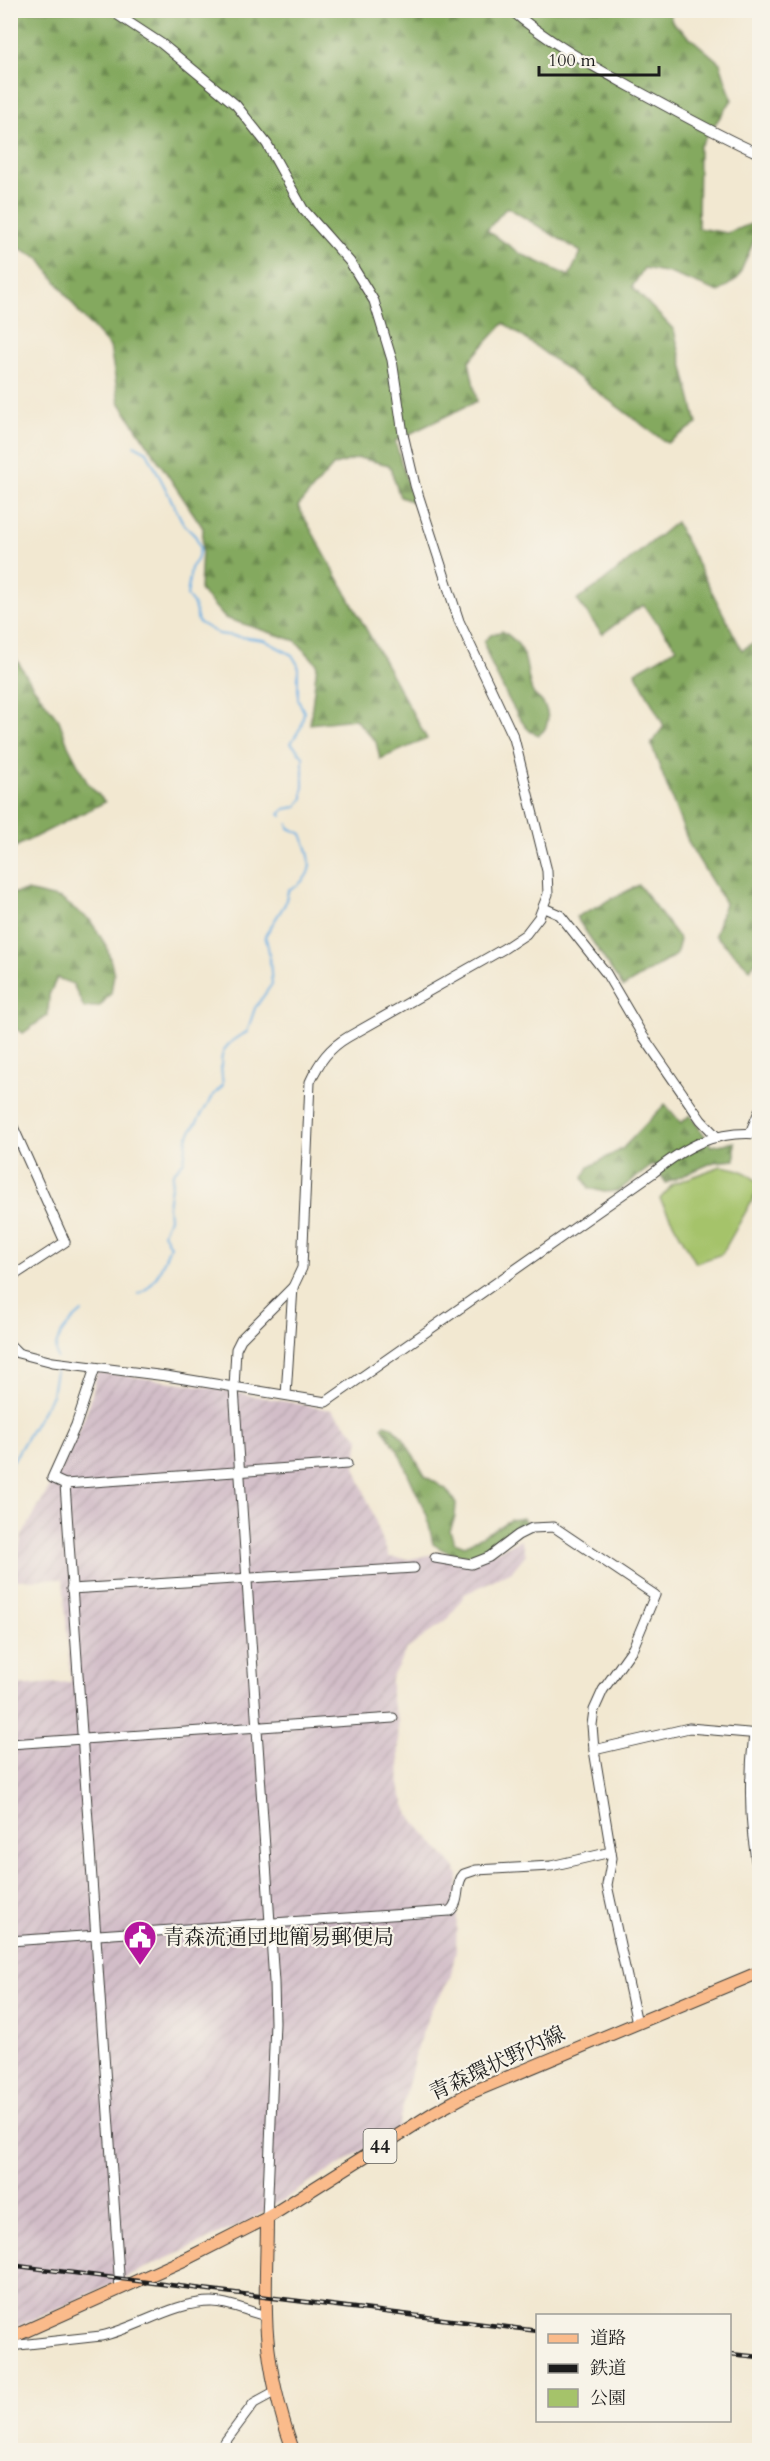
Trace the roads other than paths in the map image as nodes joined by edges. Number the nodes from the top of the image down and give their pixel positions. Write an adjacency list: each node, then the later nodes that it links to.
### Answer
1 (110, 10): 4 (street)
2 (511, 10): 3 (street)
3 (759, 154)
4 (544, 908): 8 (street); 10 (street)
5 (759, 1109): 7 (street)
6 (10, 1120): 9 (street)
7 (755, 1133): 8 (street)
8 (717, 1137): 14 (street)
9 (10, 1278)
10 (293, 1287): 13 (street); 14 (street)
11 (10, 1345): 12 (street)
12 (94, 1368): 13 (street); 17 (street)
13 (234, 1388): 14 (street); 16 (street)
14 (286, 1395)
15 (347, 1464): 16 (street)
16 (240, 1471): 17 (street); 20 (street)
17 (65, 1484): 21 (street)
18 (435, 1558): 27 (street)
19 (414, 1568): 20 (street)
20 (247, 1578): 21 (street); 23 (street)
21 (71, 1589): 25 (street)
22 (393, 1718): 23 (street)
23 (257, 1727): 25 (street); 30 (street)
24 (757, 1734): 27 (street); 29 (street)
25 (83, 1739): 26 (street); 31 (street)
26 (10, 1744)
27 (594, 1750): 28 (street)
28 (612, 1852): 30 (street); 34 (street)
29 (759, 1881)
30 (269, 1923): 31 (street); 35 (street)
31 (96, 1935): 32 (street); 36 (street)
32 (10, 1941)
33 (759, 1972): 34 (main road, 青森環状野内線 / 44)
34 (637, 2023): 35 (main road, 青森環状野内線 / 44)
35 (267, 2218): 36 (main road, 青森環状野内線 / 44); 37 (main road)
36 (120, 2289): 38 (main road, 青森環状野内線 / 44)
37 (266, 2316): 39 (street); 40 (main road)
38 (10, 2338)
39 (10, 2346)
40 (276, 2391): 41 (street); 42 (main road)
41 (219, 2451)
42 (293, 2451)

